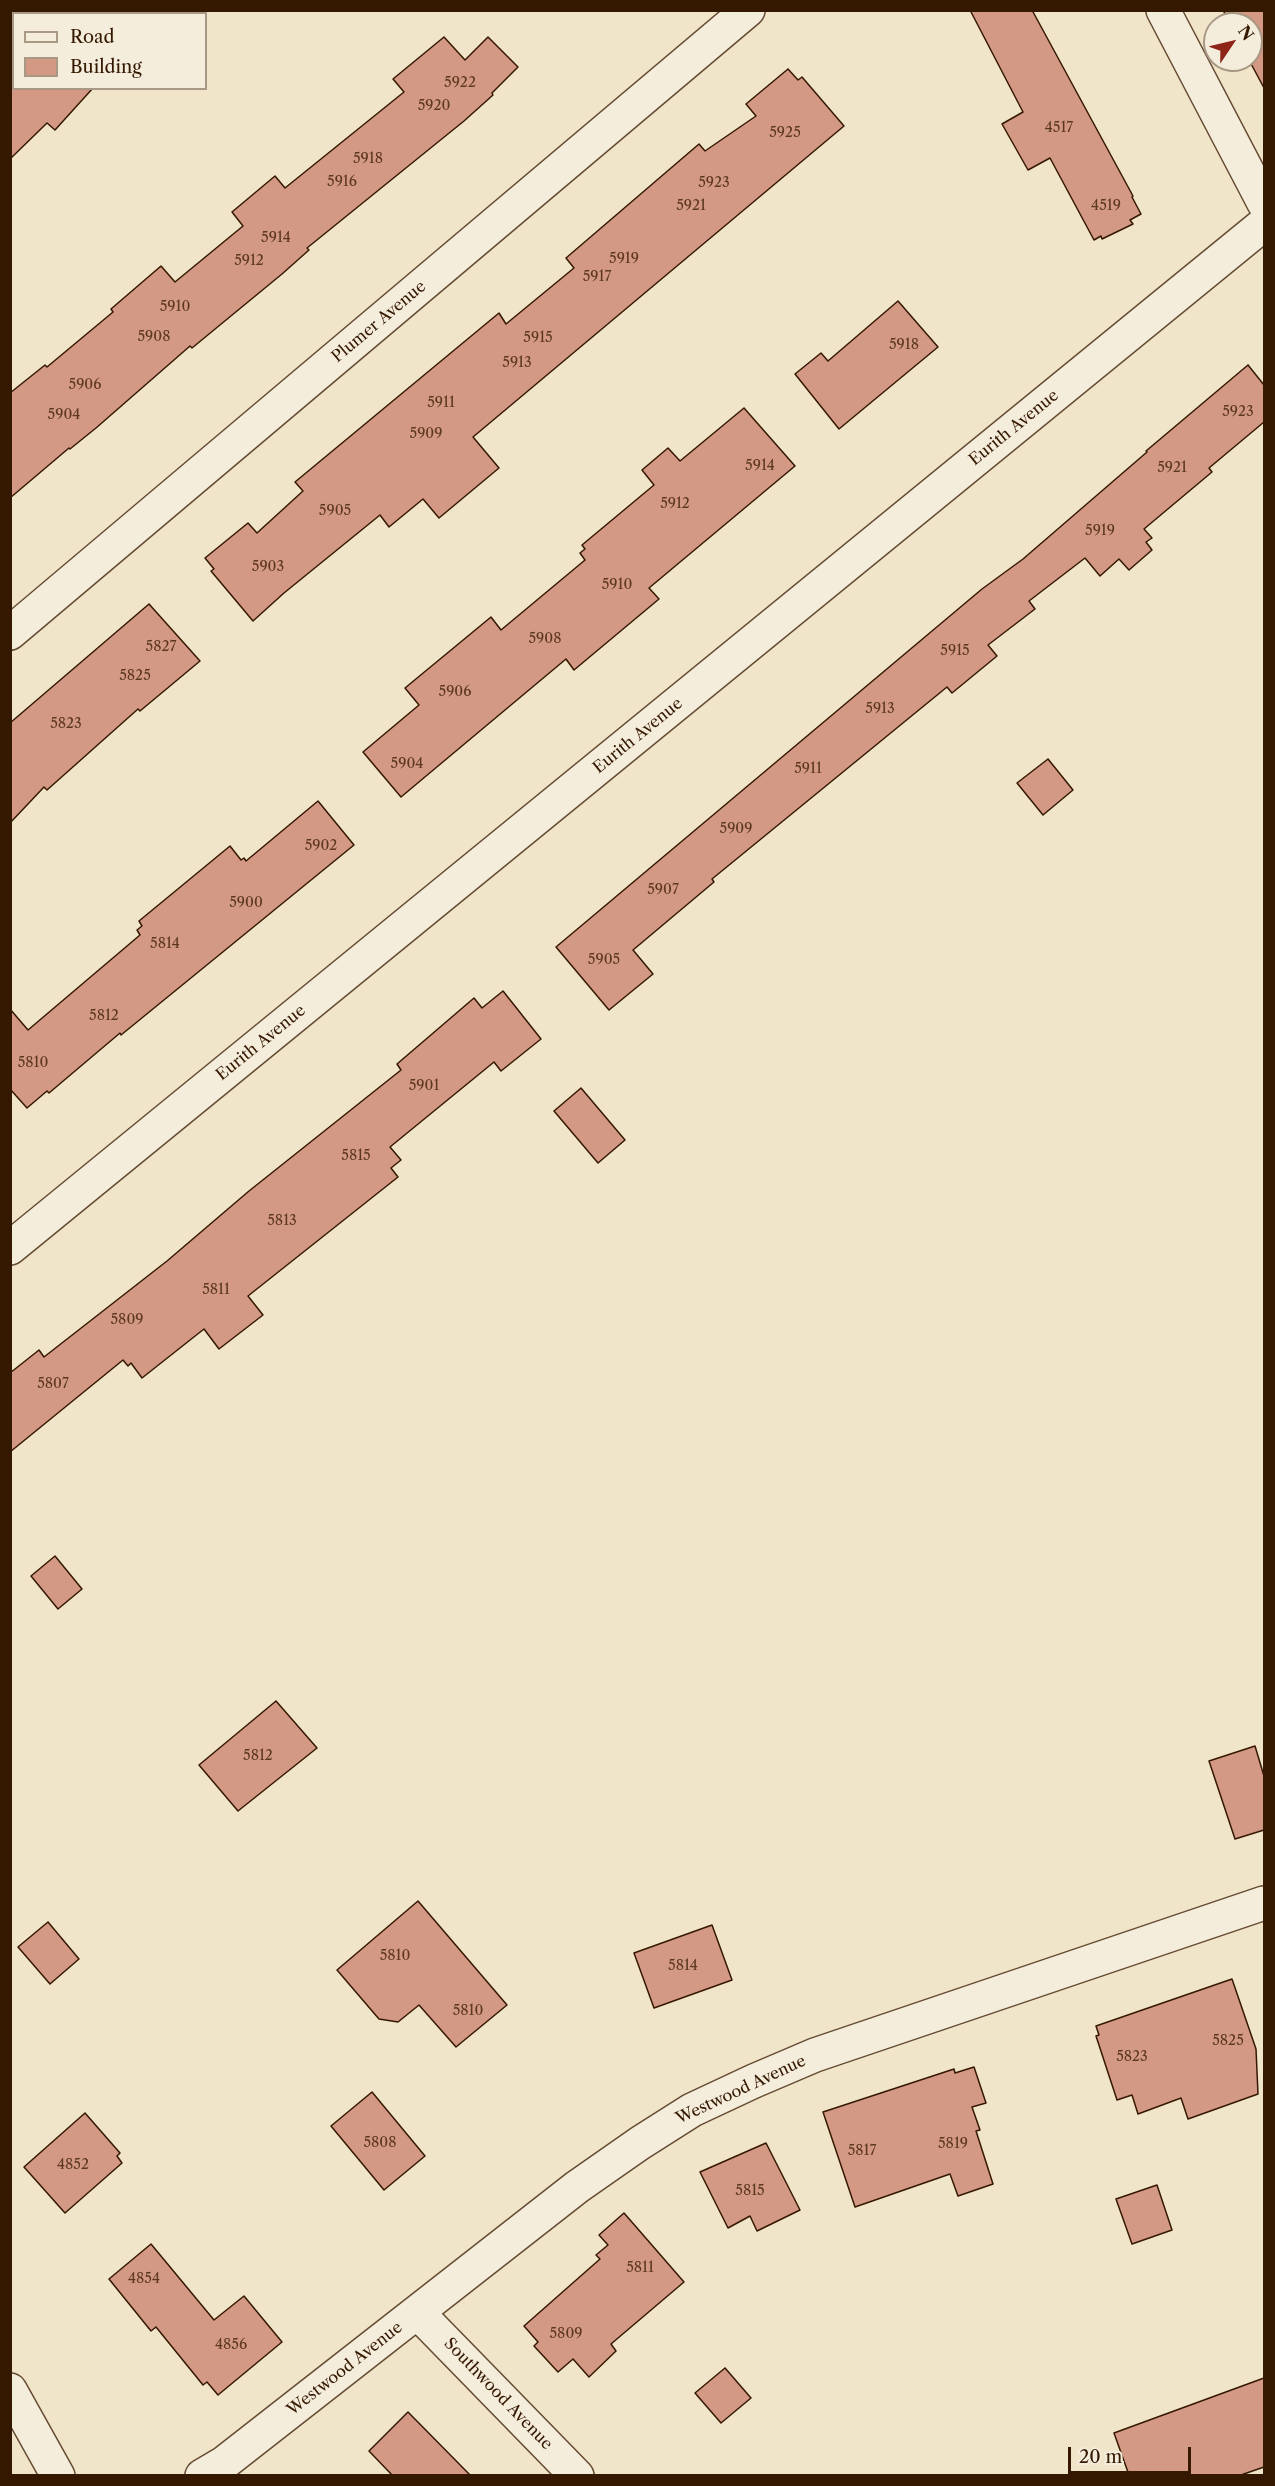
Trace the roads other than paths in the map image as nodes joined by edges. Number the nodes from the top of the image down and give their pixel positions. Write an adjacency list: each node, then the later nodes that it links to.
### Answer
1 (748, 10): 5 (street, Plumer Avenue)
2 (1163, 10): 3 (street)
3 (1264, 203)
4 (1264, 224): 6 (street, Eurith Avenue)
5 (10, 633)
6 (10, 1248)
7 (1264, 1903): 8 (street, Westwood Avenue)
8 (418, 2313): 11 (street, Westwood Avenue); 12 (street, Southwood Avenue)
9 (10, 2390): 10 (street)
10 (58, 2475)
11 (202, 2475)
12 (577, 2475)

